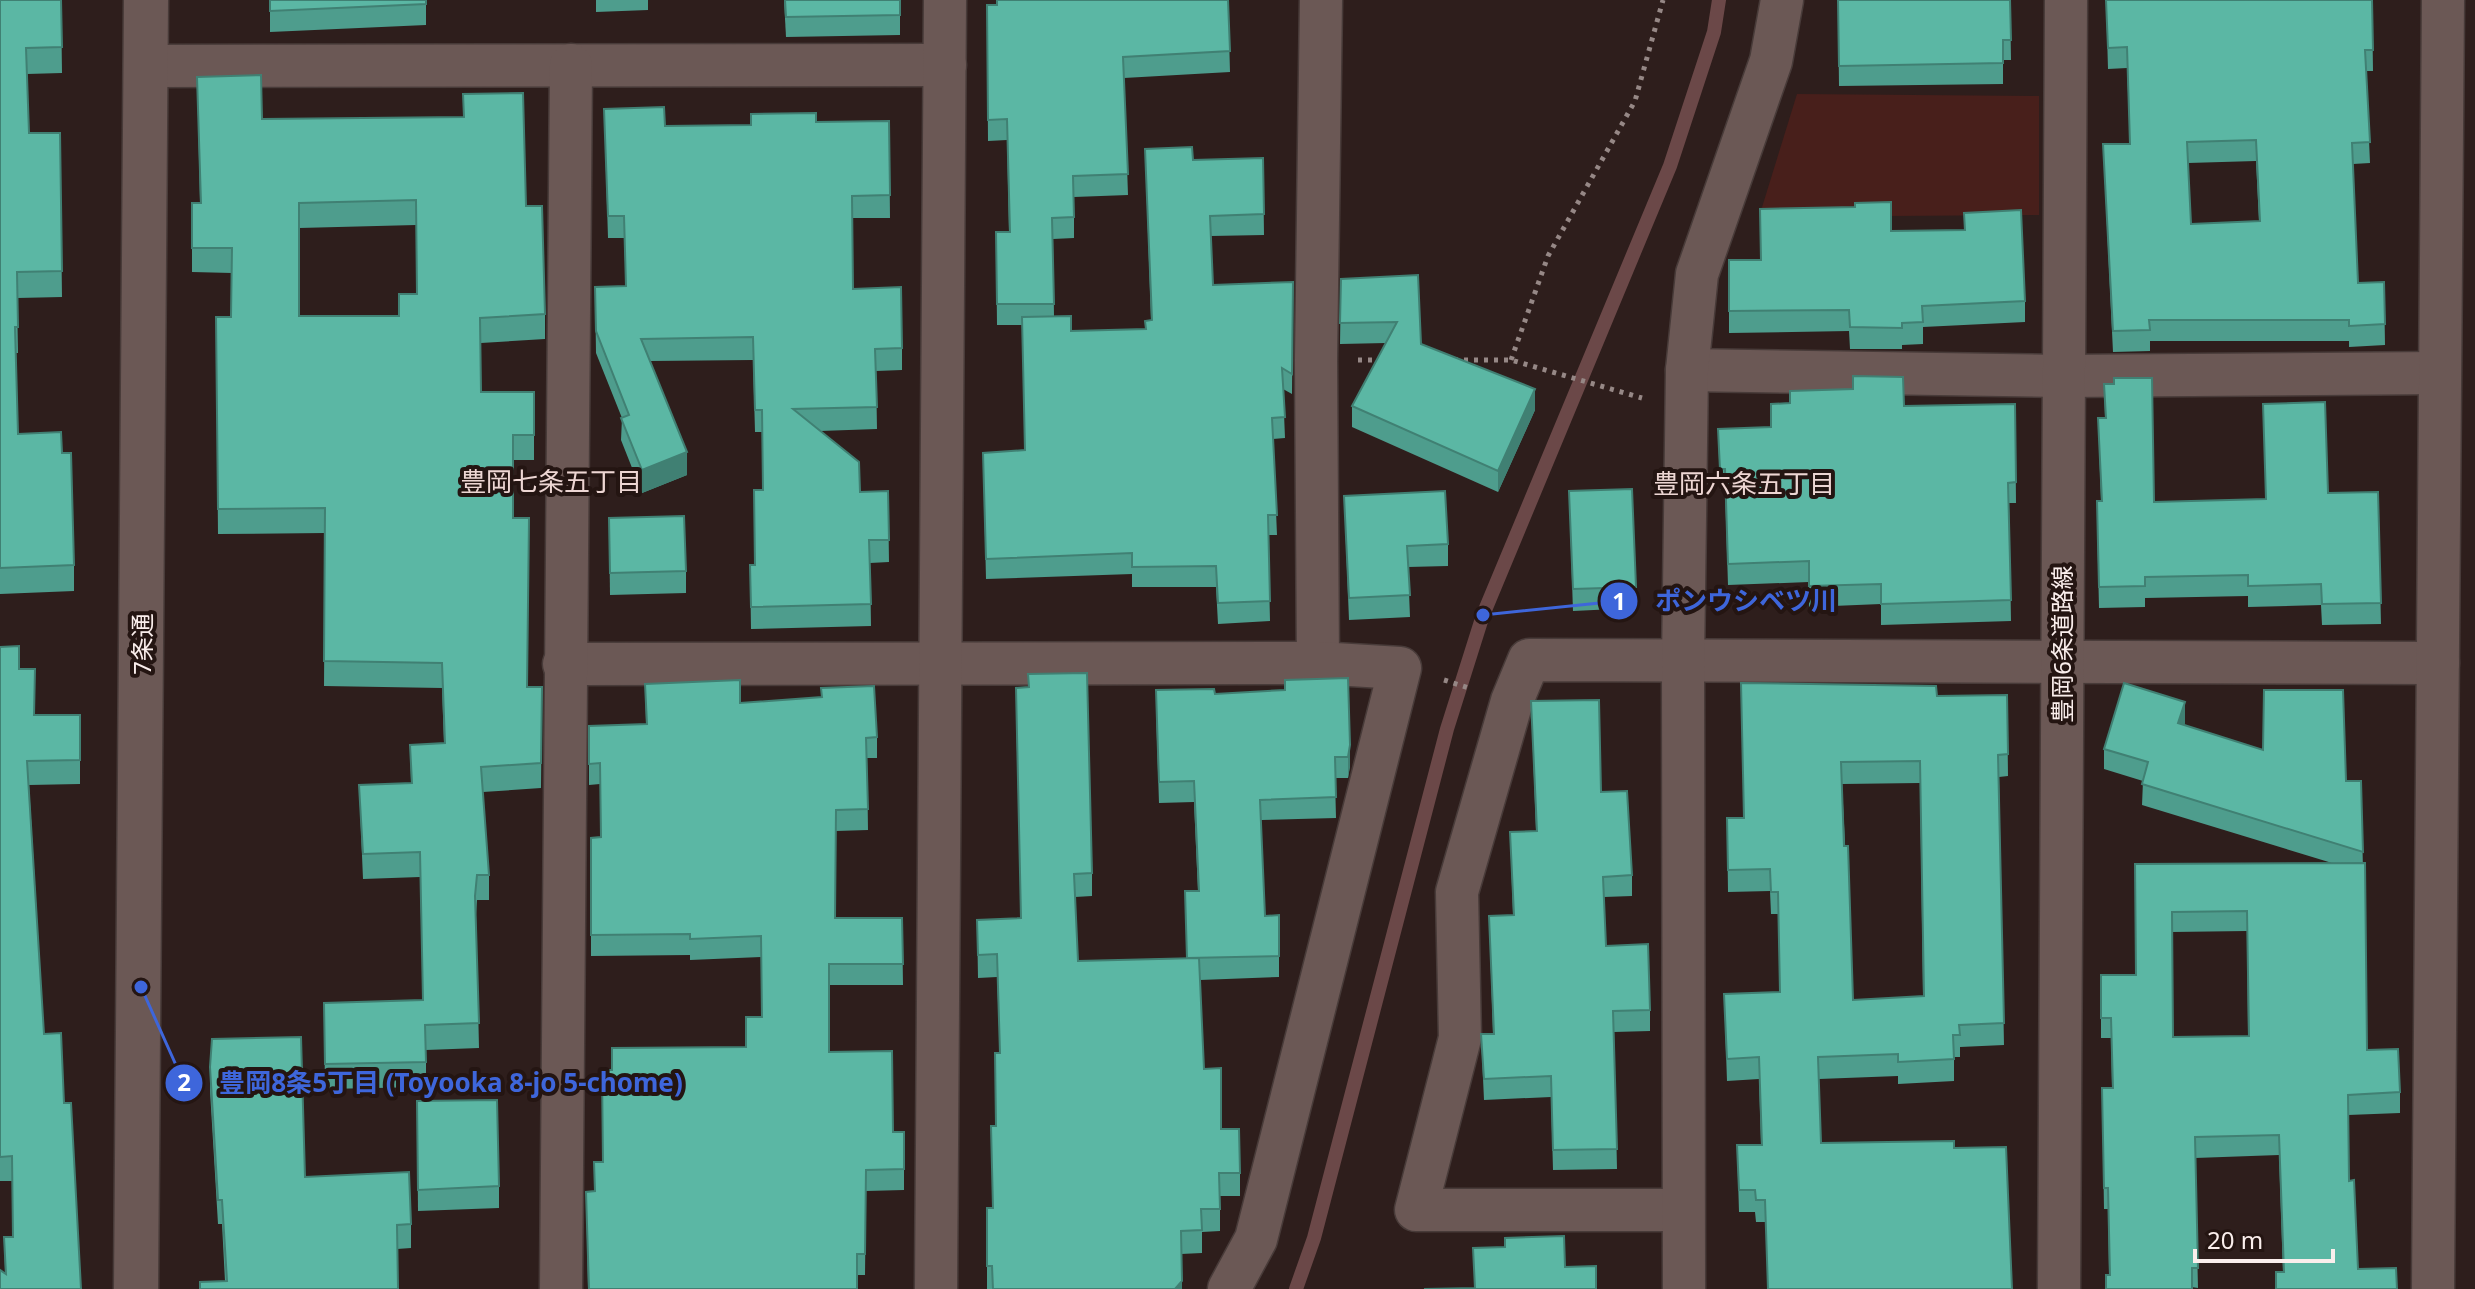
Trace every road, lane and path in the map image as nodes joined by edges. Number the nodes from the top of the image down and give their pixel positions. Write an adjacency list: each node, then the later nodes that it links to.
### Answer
1 (146, 0): 10 (street, 7条通)
2 (945, 0): 9 (street)
3 (1321, 0): 11 (street)
4 (1663, 0): 14 (path)
5 (1782, 0): 15 (street)
6 (2066, 0): 17 (street, 豊岡6条道路線)
7 (2443, 0): 16 (street)
8 (571, 65): 9 (street); 10 (street); 21 (street)
9 (945, 65): 22 (street)
10 (146, 66): 28 (street, 7条通)
11 (1316, 360): 12 (path); 19 (street)
12 (1391, 360)
13 (1451, 360): 14 (path)
14 (1511, 360): 18 (path)
15 (1687, 370): 17 (street); 20 (street)
16 (2438, 373): 17 (street); 24 (street)
17 (2062, 376): 23 (street, 豊岡6条道路線)
18 (1605, 389)
19 (1318, 663): 22 (street); 31 (street)
20 (1683, 663): 23 (street); 27 (street); 27 (street)
21 (564, 664): 22 (street); 29 (street)
22 (940, 664): 30 (street)
23 (2061, 665): 24 (street); 33 (street, 豊岡6条道路線)
24 (2450, 670): 34 (street)
25 (1436, 678): 26 (path)
26 (1476, 690)
27 (1683, 1210): 32 (street)
28 (136, 1289)
29 (561, 1289)
30 (936, 1289)
31 (1229, 1289)
32 (1684, 1289)
33 (2059, 1289)
34 (2433, 1289)

